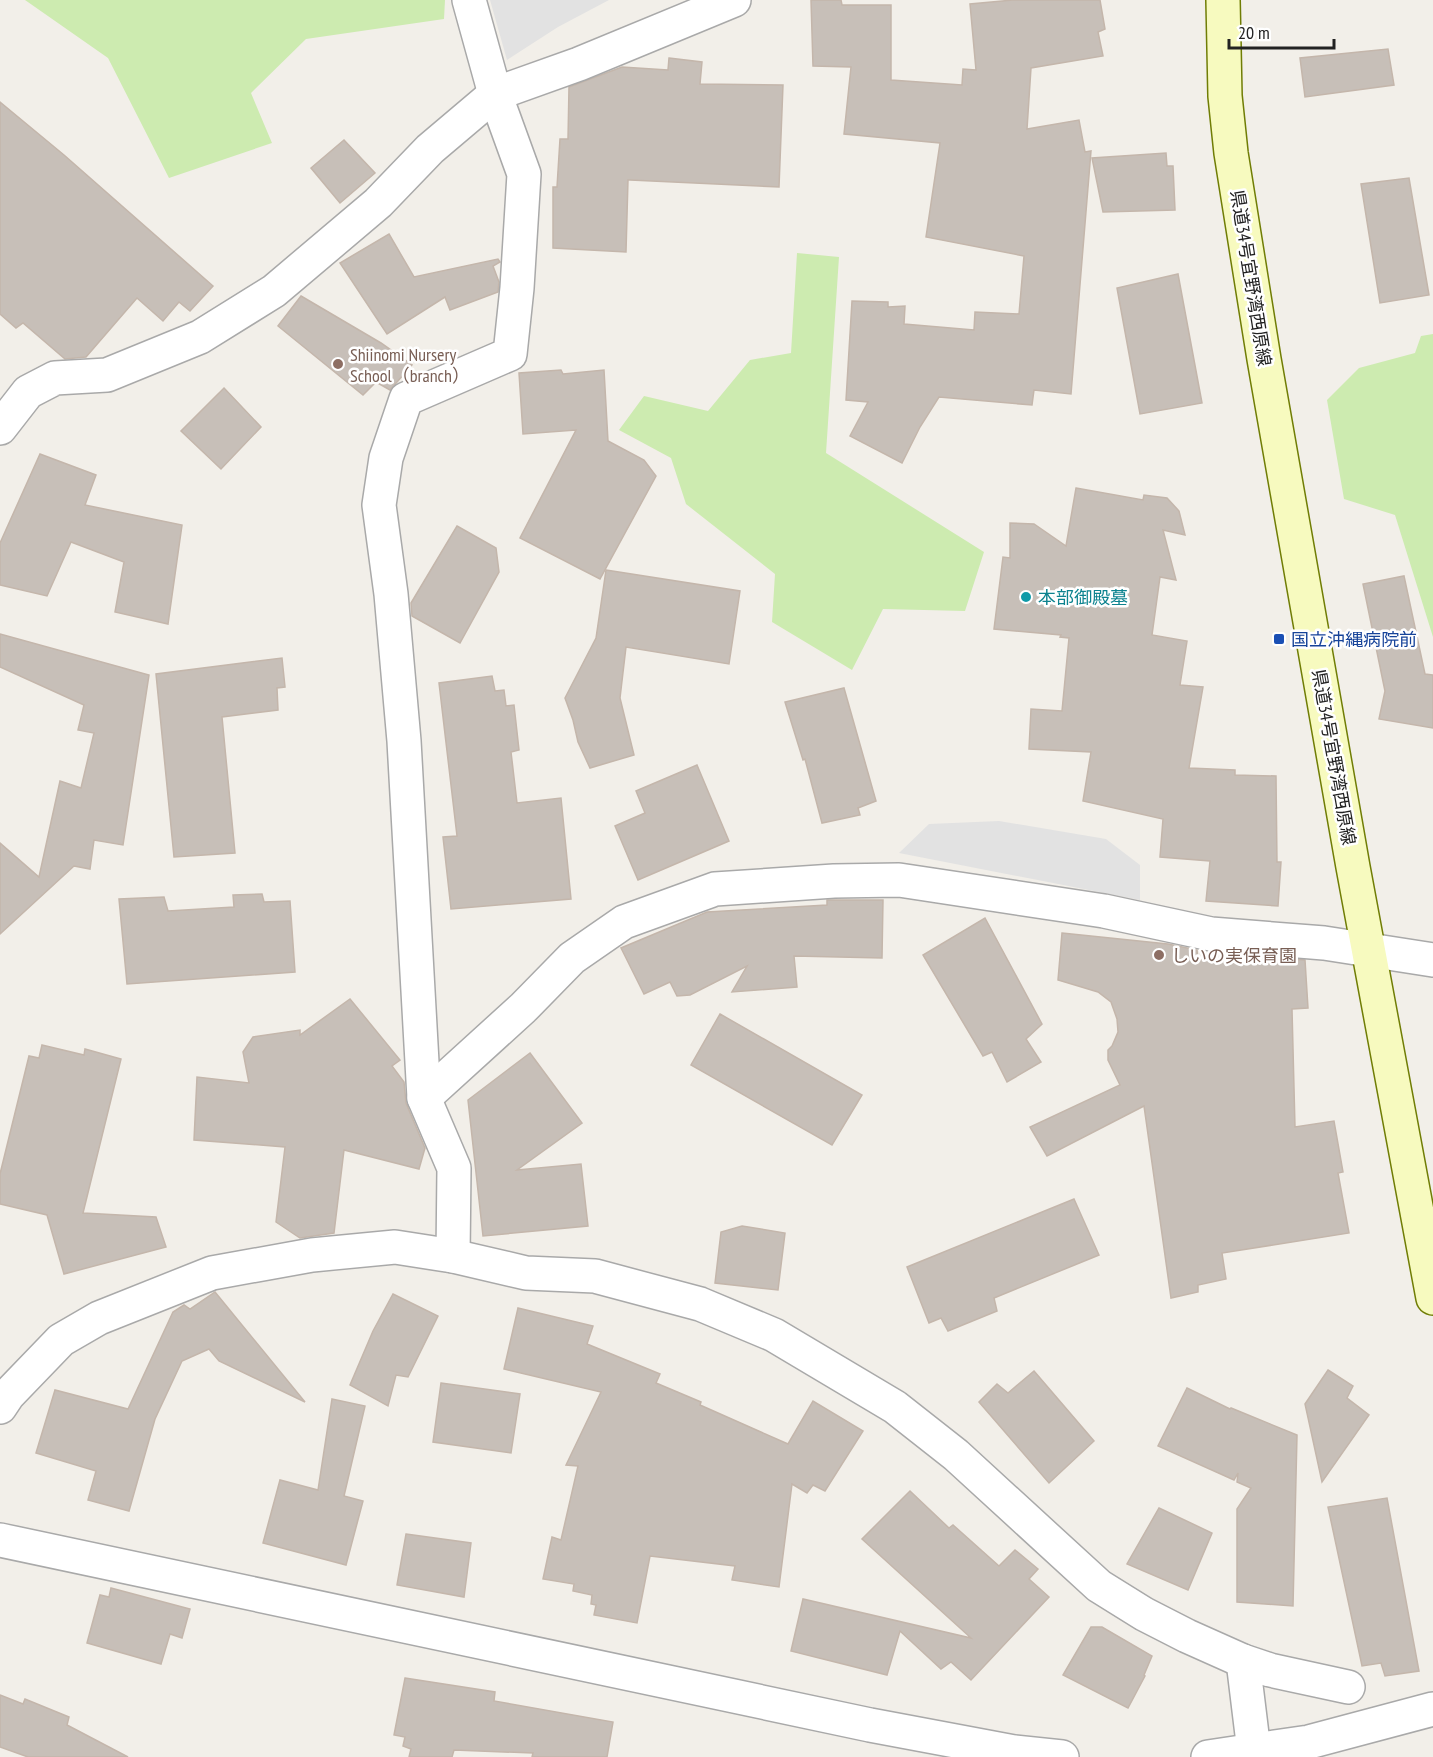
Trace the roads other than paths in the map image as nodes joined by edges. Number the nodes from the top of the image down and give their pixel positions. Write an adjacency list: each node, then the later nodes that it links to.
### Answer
1 (469, 0): 4 (street)
2 (734, 0): 4 (street)
3 (1223, 0): 6 (main road, 県道34号宜野湾西原線)
4 (495, 94): 5 (street); 8 (street)
5 (1, 424)
6 (1369, 950): 7 (street); 8 (street); 10 (main road, 県道34号宜野湾西原線)
7 (1433, 960)
8 (424, 1098): 9 (street)
9 (453, 1256): 11 (street); 13 (street)
10 (1433, 1298)
11 (0, 1407)
12 (0, 1540): 17 (street)
13 (1242, 1661): 14 (street); 16 (street)
14 (1348, 1687)
15 (1433, 1710): 16 (street)
16 (1254, 1752): 18 (street)
17 (1062, 1757)
18 (1208, 1757)

